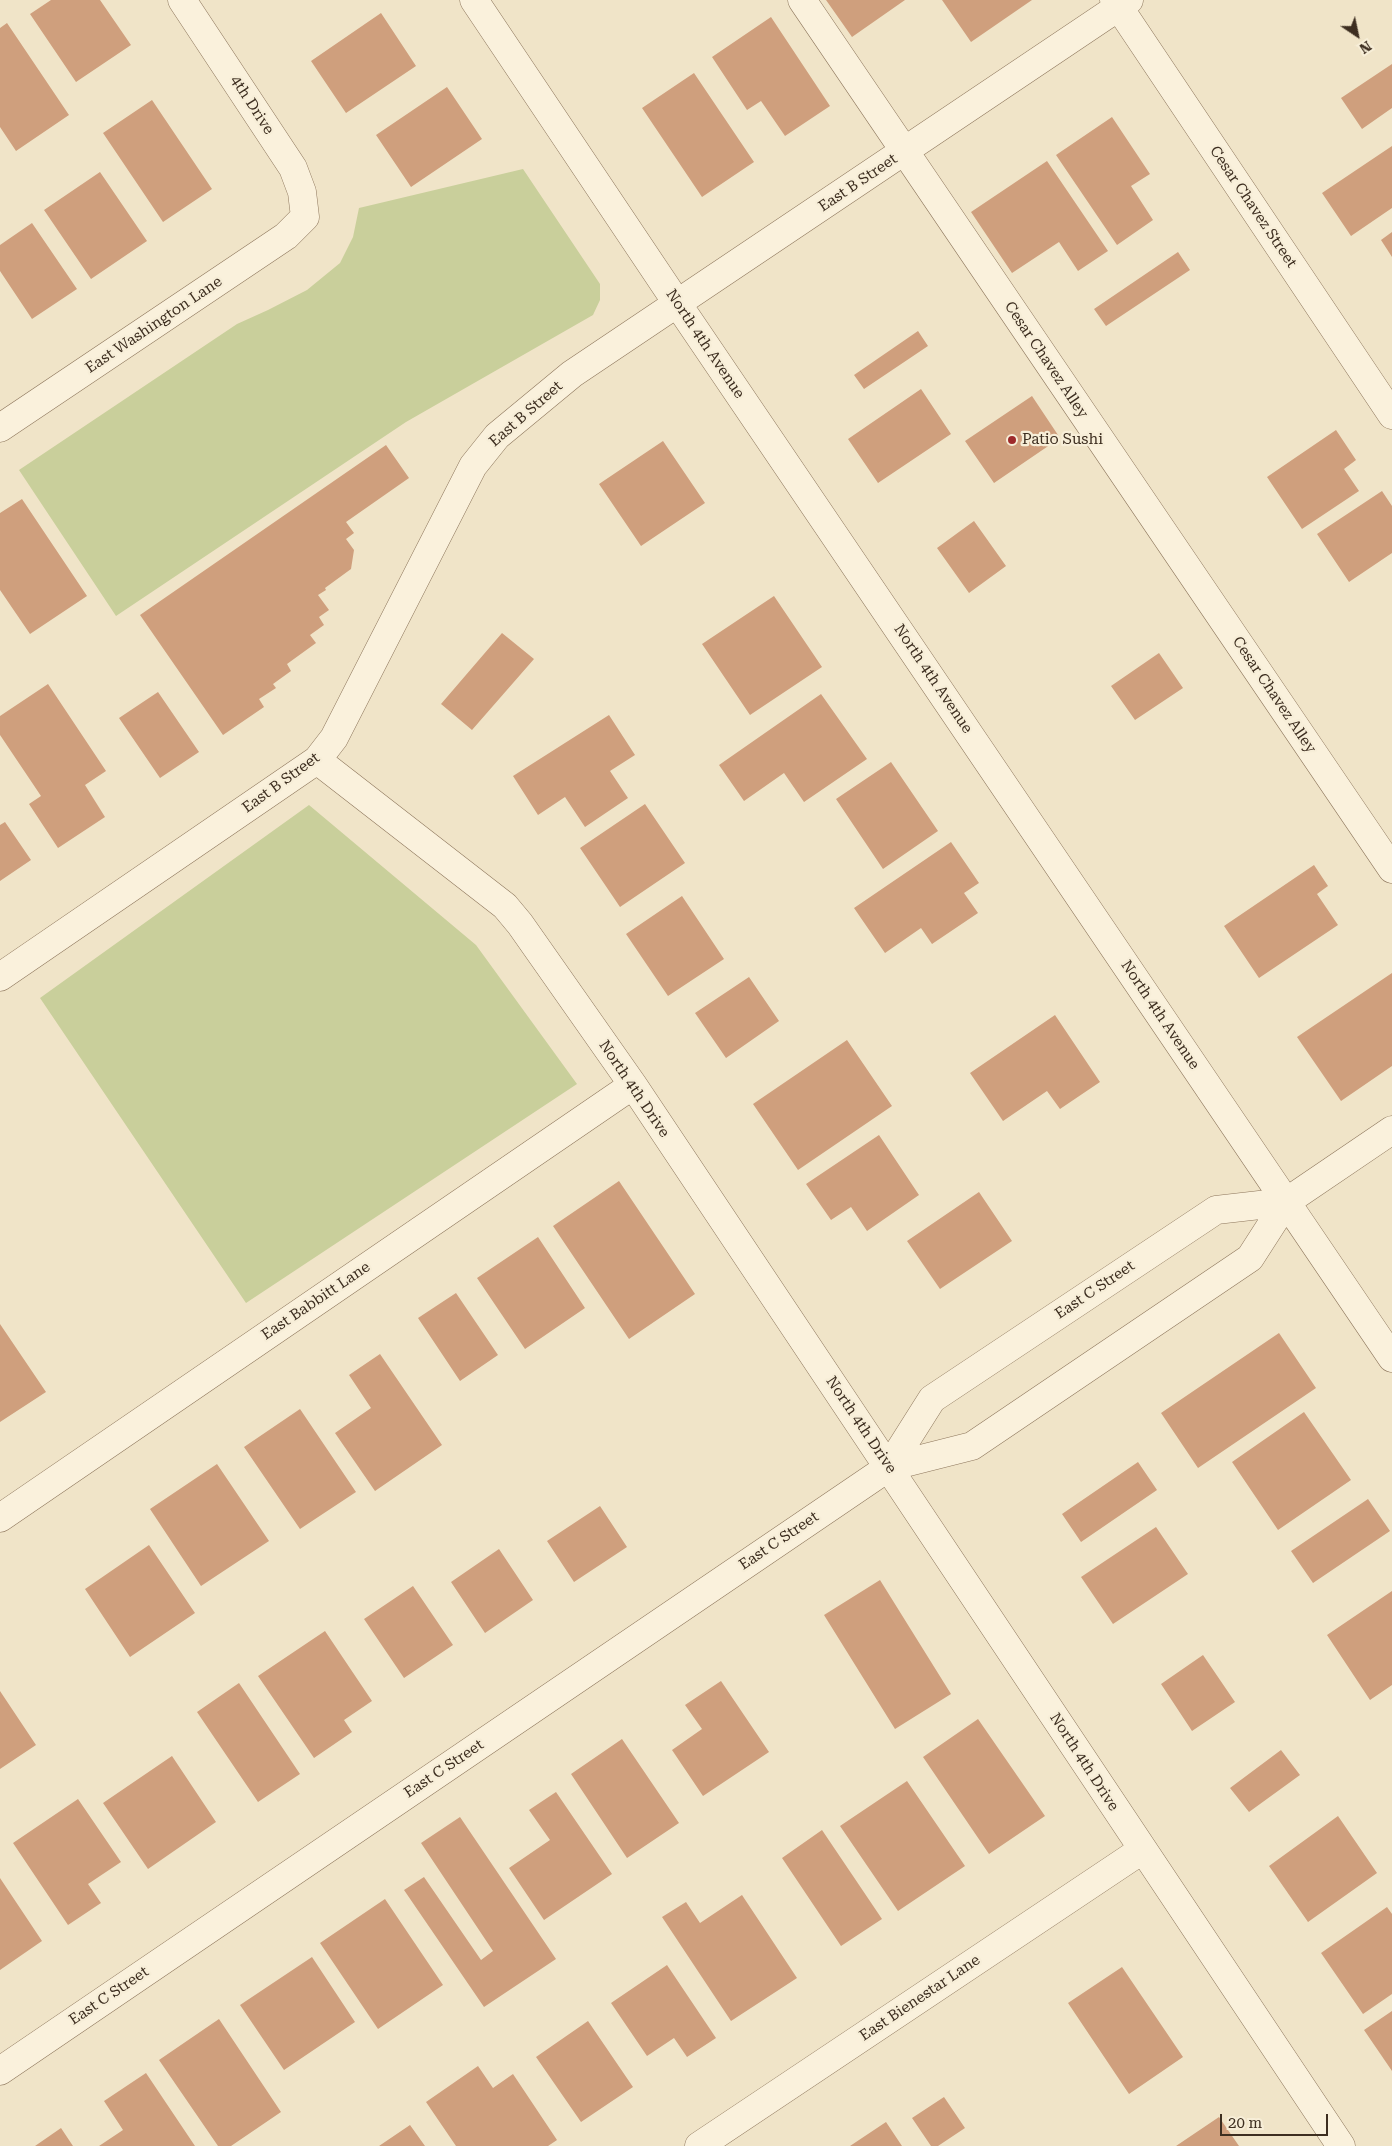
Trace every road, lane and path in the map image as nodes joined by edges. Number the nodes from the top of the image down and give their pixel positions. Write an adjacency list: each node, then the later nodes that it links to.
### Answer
1 (182, 0): 6 (street, 4th Drive)
2 (474, 0): 7 (street, North 4th Avenue)
3 (802, 0): 5 (street, Cesar Chavez Alley)
4 (1121, 2): 5 (street, East B Street); 8 (street, Cesar Chavez Street)
5 (904, 152): 7 (street, East B Street); 11 (street, Cesar Chavez Alley)
6 (305, 217): 9 (street, East Washington Lane)
7 (677, 303): 10 (street, East B Street); 15 (street, North 4th Avenue)
8 (1392, 415)
9 (0, 428)
10 (318, 760): 12 (street, East B Street); 13 (street, North 4th Drive)
11 (1392, 869)
12 (0, 977)
13 (633, 1085): 17 (street, North 4th Drive); 18 (street, East Babbitt Lane)
14 (1392, 1130): 15 (street, East C Street)
15 (1286, 1202): 16 (street, North 4th Avenue); 17 (street, East C Street); 17 (street, East C Street)
16 (1392, 1358)
17 (889, 1467): 19 (street, North 4th Drive); 20 (street, East C Street)
18 (0, 1518)
19 (1142, 1850): 21 (street, East Bienestar Lane); 22 (street, North 4th Drive)
20 (0, 2071)
21 (699, 2146)
22 (1341, 2146)

